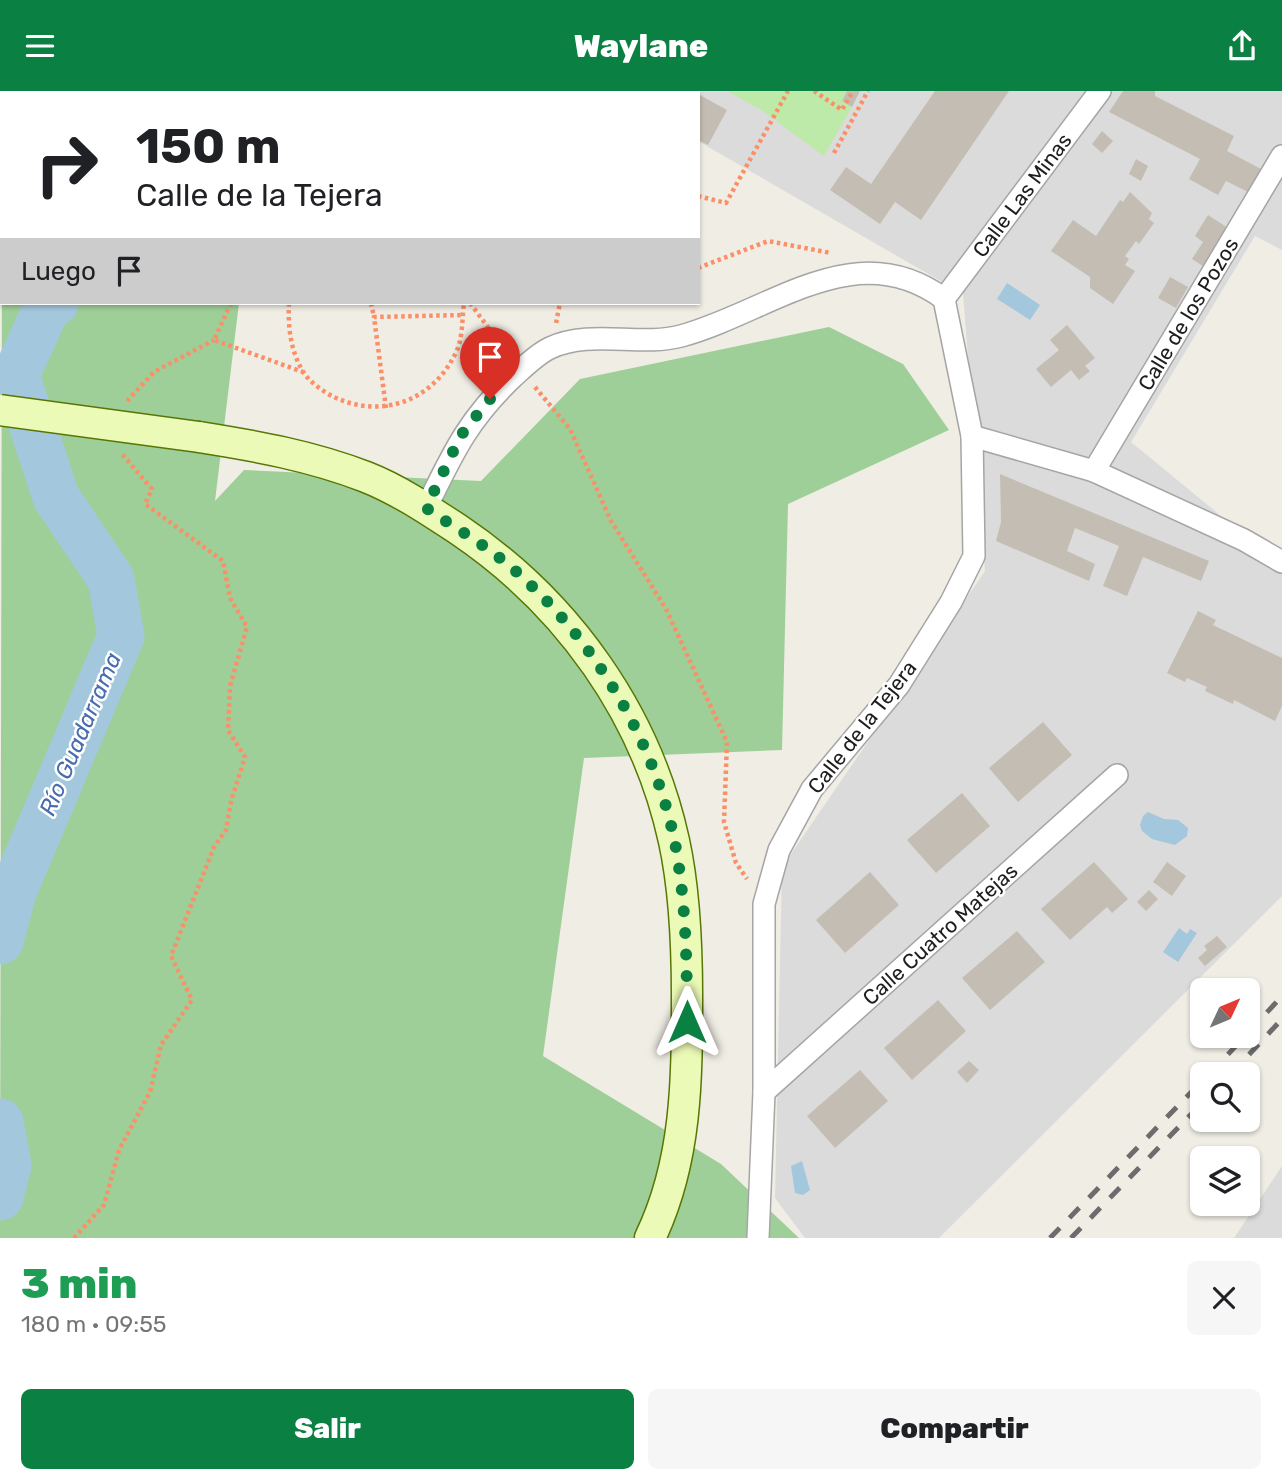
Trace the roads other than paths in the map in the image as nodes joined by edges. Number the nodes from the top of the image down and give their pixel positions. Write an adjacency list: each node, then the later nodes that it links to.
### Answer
1 (1100, 91): 3 (street, Calle Las Minas)
2 (1282, 156): 6 (street, Calle de los Pozos)
3 (944, 299): 5 (street, Calle de la Tejera); 7 (street)
4 (0, 409): 7 (main road, bridge)
5 (972, 436): 6 (street); 10 (street, Calle de la Tejera)
6 (1094, 471): 8 (street)
7 (426, 508): 11 (main road)
8 (1282, 562)
9 (1117, 775): 10 (street, Calle Cuatro Matejas)
10 (764, 1092): 12 (street, Calle de la Tejera)
11 (650, 1238)
12 (758, 1238)

